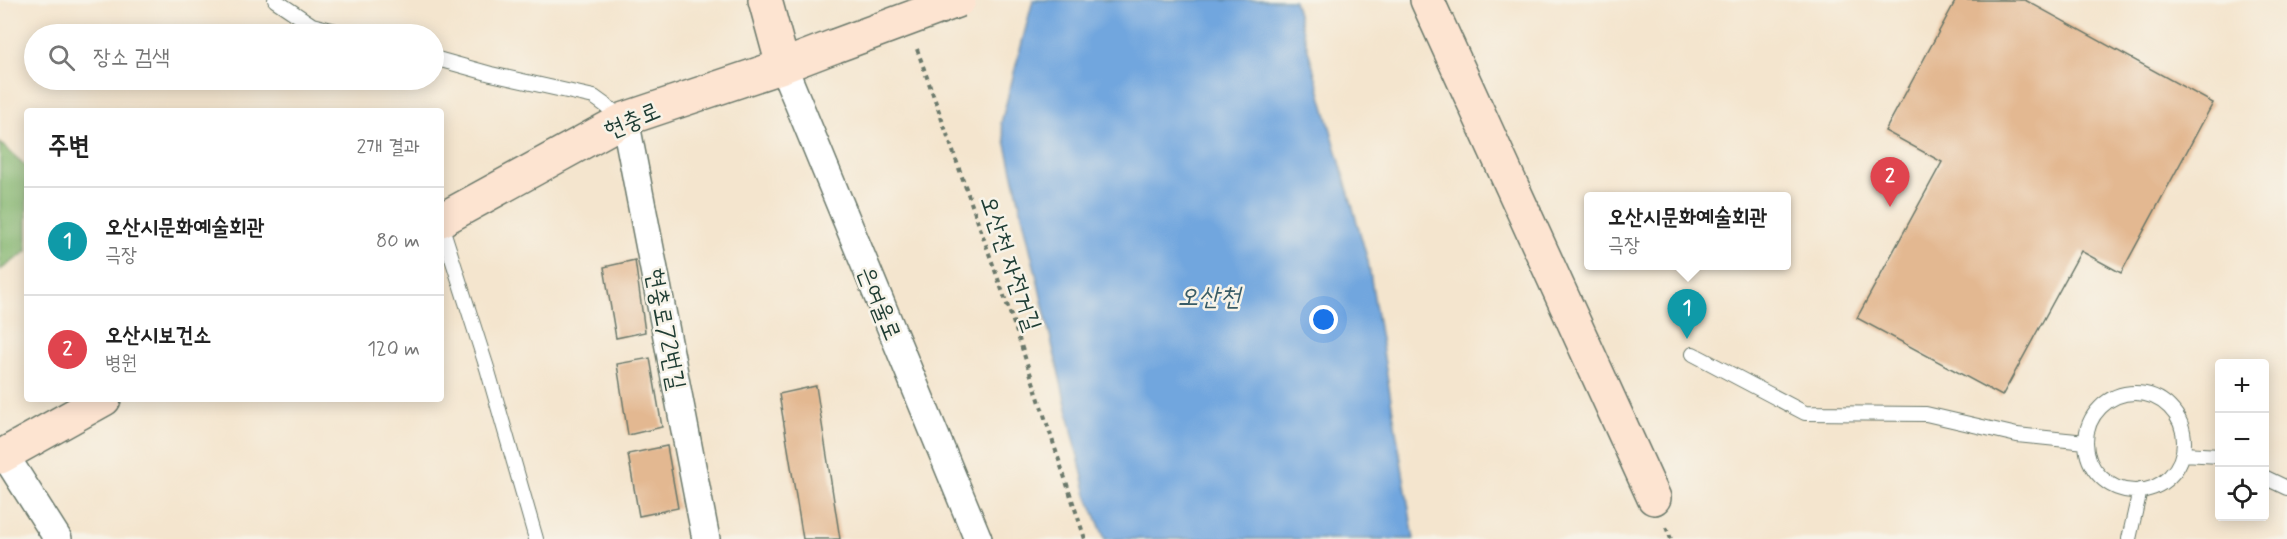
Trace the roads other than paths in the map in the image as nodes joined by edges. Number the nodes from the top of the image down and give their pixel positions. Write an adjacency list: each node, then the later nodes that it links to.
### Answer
1 (275, 0): 5 (lane)
2 (765, 0): 7 (street)
3 (959, 0): 7 (street, 현충로, bridge)
4 (1427, 0): 20 (street)
5 (311, 24)
6 (444, 61): 8 (lane)
7 (783, 66): 8 (street, 현충로); 24 (street, 은여울로)
8 (625, 119): 9 (street, 현충로); 23 (street, 현충로72번길)
9 (444, 220)
10 (444, 232): 22 (lane)
11 (1693, 354): 13 (lane)
12 (99, 402): 15 (street)
13 (2086, 442): 14 (lane); 19 (lane)
14 (2183, 454): 16 (lane); 19 (lane)
15 (2, 455): 21 (street)
16 (2215, 456)
17 (2269, 479): 18 (lane)
18 (2287, 488)
19 (2140, 490): 25 (lane)
20 (1654, 498)
21 (58, 539)
22 (536, 539)
23 (706, 539)
24 (978, 539)
25 (2129, 539)

